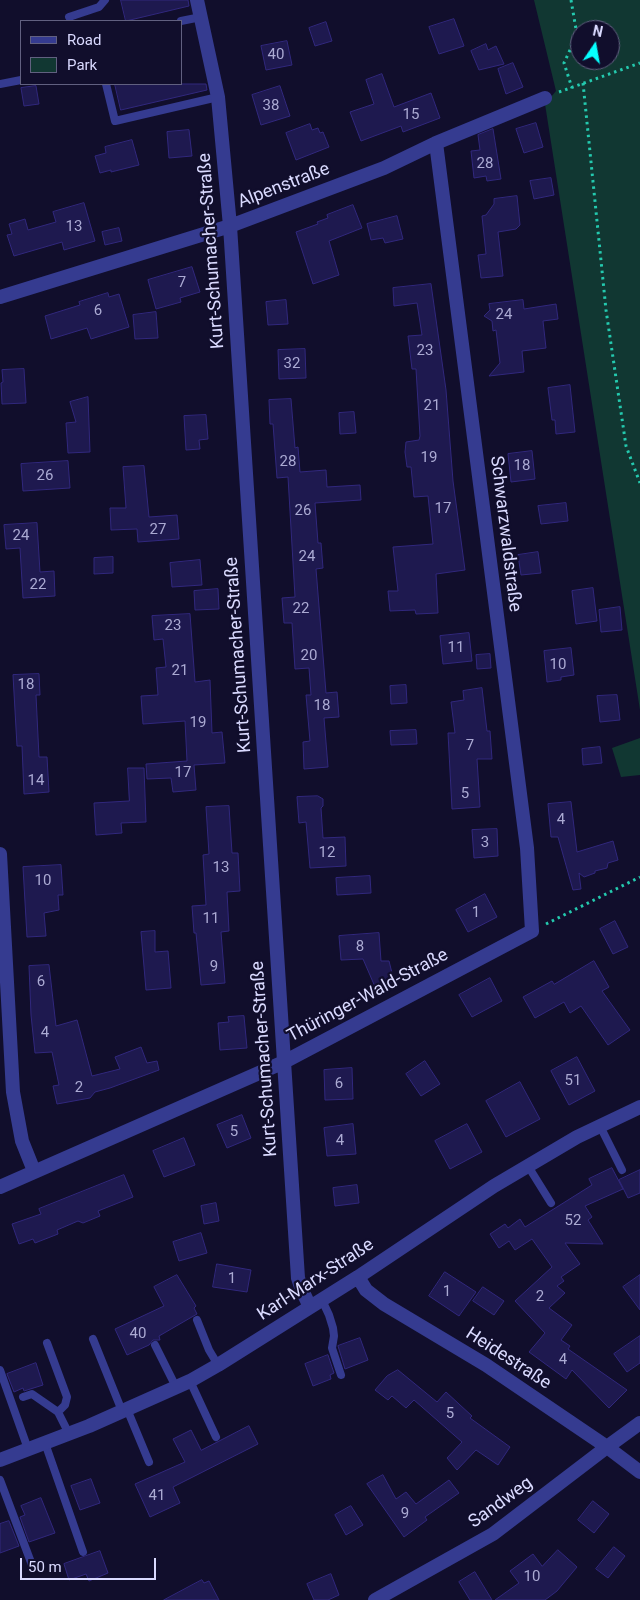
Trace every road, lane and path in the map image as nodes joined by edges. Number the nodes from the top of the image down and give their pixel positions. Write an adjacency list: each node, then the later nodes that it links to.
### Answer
1 (105, 0): 4 (lane)
2 (197, 0): 5 (street, Kurt-Schumacher-Straße)
3 (571, 0): 12 (path)
4 (69, 17)
5 (201, 17): 6 (lane); 13 (street, Kurt-Schumacher-Straße)
6 (182, 21)
7 (640, 63): 10 (path)
8 (20, 80): 9 (lane)
9 (0, 84)
10 (583, 84): 12 (path); 18 (path)
11 (106, 85): 13 (lane)
12 (572, 88): 14 (path)
13 (218, 96): 16 (street, Kurt-Schumacher-Straße)
14 (545, 98): 15 (street, Alpenstraße)
15 (436, 142): 16 (street, Alpenstraße); 21 (street, Schwarzwaldstraße)
16 (230, 226): 17 (street, Alpenstraße); 22 (street, Kurt-Schumacher-Straße)
17 (0, 297)
18 (640, 483)
19 (0, 854): 27 (street)
20 (640, 877): 21 (path)
21 (532, 931): 22 (street, Thüringer-Wald-Straße)
22 (284, 1062): 27 (street, Thüringer-Wald-Straße); 31 (street, Kurt-Schumacher-Straße)
23 (640, 1107): 24 (street, Karl-Marx-Straße)
24 (600, 1126): 25 (street, Karl-Marx-Straße); 26 (lane)
25 (528, 1166): 29 (lane); 30 (street, Karl-Marx-Straße)
26 (622, 1170)
27 (34, 1171): 28 (street, Thüringer-Wald-Straße)
28 (0, 1187)
29 (551, 1204)
30 (358, 1277): 31 (street, Karl-Marx-Straße); 48 (street, Heidestraße)
31 (316, 1303): 36 (street, Karl-Marx-Straße); 38 (lane)
32 (197, 1320): 36 (lane)
33 (93, 1340): 42 (lane)
34 (47, 1343): 43 (lane)
35 (155, 1345): 40 (lane)
36 (218, 1365): 39 (street, Karl-Marx-Straße)
37 (0, 1370): 49 (lane)
38 (341, 1375)
39 (190, 1381): 40 (street, Karl-Marx-Straße); 46 (lane)
40 (176, 1387): 42 (street, Karl-Marx-Straße)
41 (23, 1397): 43 (lane)
42 (125, 1410): 45 (street, Karl-Marx-Straße); 51 (lane)
43 (58, 1412): 45 (lane)
44 (640, 1423): 48 (street, Sandweg)
45 (69, 1434): 47 (street, Karl-Marx-Straße)
46 (216, 1437)
47 (45, 1443): 49 (street, Karl-Marx-Straße); 54 (lane)
48 (607, 1447): 52 (street, Heidestraße); 56 (street, Sandweg)
49 (28, 1449): 50 (street, Karl-Marx-Straße)
50 (0, 1460)
51 (149, 1462)
52 (640, 1472)
53 (0, 1480): 55 (lane)
54 (84, 1552)
55 (32, 1565)
56 (375, 1600)

